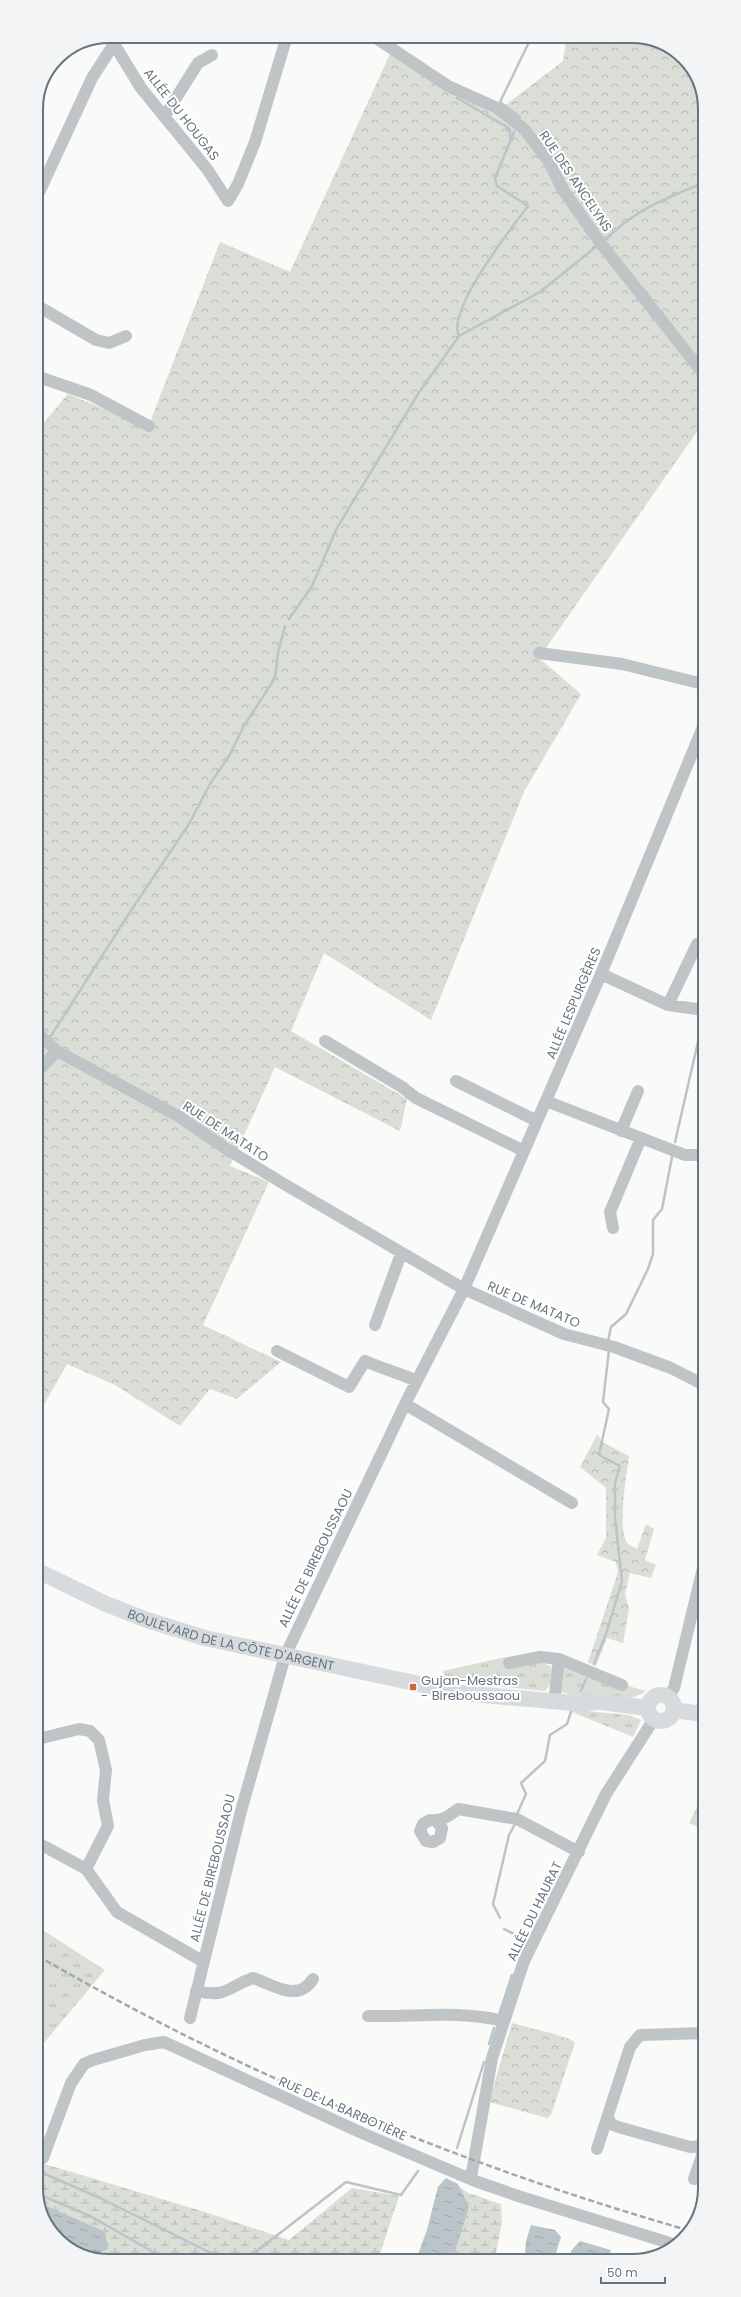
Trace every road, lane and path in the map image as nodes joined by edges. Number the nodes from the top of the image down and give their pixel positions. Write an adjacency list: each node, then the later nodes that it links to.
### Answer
1 (115, 43): 7 (street)
2 (119, 43): 6 (street, ALLÉE DU HOUGAS)
3 (285, 43): 6 (street, ALLÉE DU HOUGAS)
4 (384, 43): 10 (street, RUE DES ANCELYNS)
5 (212, 55): 6 (street)
6 (164, 117)
7 (43, 184)
8 (43, 309): 9 (street)
9 (126, 336)
10 (698, 366)
11 (43, 378): 12 (street)
12 (149, 426)
13 (539, 653): 14 (street)
14 (698, 683)
15 (698, 739): 17 (street, ALLÉE LESPURGÈRES)
16 (697, 944): 18 (street)
17 (601, 974): 18 (street); 26 (street, ALLÉE LESPURGÈRES)
18 (668, 1005): 19 (street)
19 (698, 1009)
20 (43, 1038): 22 (street, RUE DE MATATO)
21 (325, 1041): 30 (street)
22 (57, 1051): 23 (street); 33 (street, RUE DE MATATO)
23 (43, 1066)
24 (456, 1082): 27 (street)
25 (638, 1092): 28 (street)
26 (546, 1101): 27 (street, ALLÉE LESPURGÈRES); 28 (street)
27 (537, 1121): 30 (street, ALLÉE LESPURGÈRES)
28 (621, 1131): 29 (street)
29 (641, 1138): 31 (street); 32 (street)
30 (524, 1151): 34 (street, ALLÉE LESPURGÈRES)
31 (698, 1155)
32 (613, 1228)
33 (401, 1254): 34 (street, RUE DE MATATO); 35 (street)
34 (464, 1288): 37 (street, ALLÉE DE BIREBOUSSAOU); 38 (street, RUE DE MATATO)
35 (375, 1325)
36 (277, 1351): 37 (street)
37 (417, 1382): 39 (street, ALLÉE DE BIREBOUSSAOU)
38 (698, 1383)
39 (405, 1404): 40 (street); 43 (street, ALLÉE DE BIREBOUSSAOU)
40 (572, 1502)
41 (43, 1574): 43 (main road, BOULEVARD DE LA CÔTE D'ARGENT)
42 (698, 1589): 48 (street)
43 (285, 1656): 47 (main road, BOULEVARD DE LA CÔTE D'ARGENT); 56 (street, ALLÉE DE BIREBOUSSAOU)
44 (559, 1659): 45 (street); 46 (street); 47 (street)
45 (509, 1662)
46 (622, 1685)
47 (555, 1698): 50 (main road, BOULEVARD DE LA CÔTE D'ARGENT)
48 (671, 1703): 49 (main road); 50 (main road); 50 (main road)
49 (698, 1712)
50 (650, 1713): 54 (street, ALLÉE DU HAURAT)
51 (43, 1734): 55 (street)
52 (437, 1822): 54 (street)
53 (43, 1846): 55 (street)
54 (579, 1852): 61 (street, ALLÉE DU HAURAT)
55 (86, 1869): 56 (street)
56 (204, 1962): 58 (street, ALLÉE DE BIREBOUSSAOU)
57 (313, 1979): 58 (street)
58 (196, 1991): 60 (street, ALLÉE DE BIREBOUSSAOU)
59 (368, 2016): 61 (street)
60 (190, 2018)
61 (504, 2020): 68 (street, ALLÉE DU HAURAT)
62 (698, 2033): 63 (street)
63 (608, 2118): 64 (street); 65 (street)
64 (698, 2146)
65 (598, 2150)
66 (43, 2158): 68 (street, RUE DE LA BARBOTIÈRE)
67 (698, 2168): 69 (street)
68 (471, 2178): 70 (street, RUE DE LA BARBOTIÈRE)
69 (694, 2179)
70 (669, 2243)

